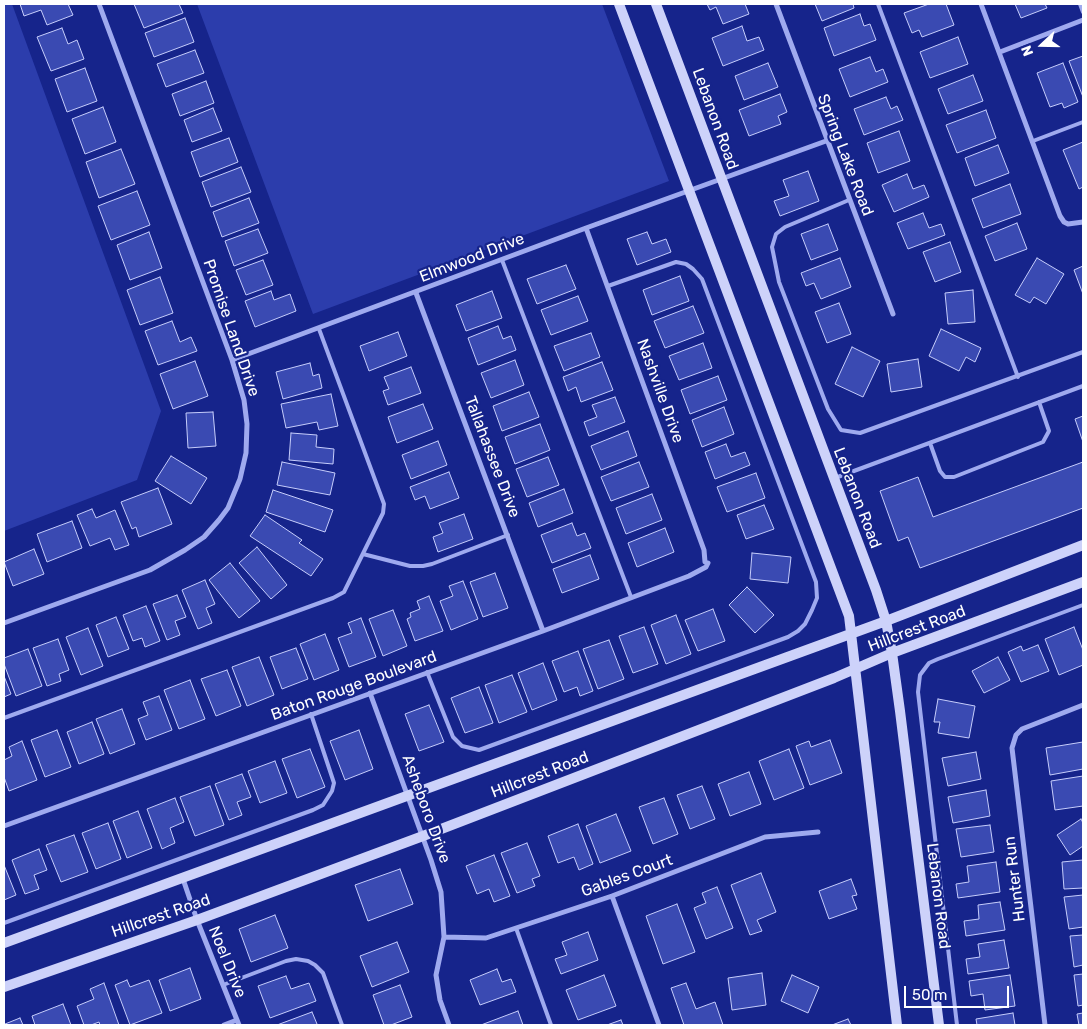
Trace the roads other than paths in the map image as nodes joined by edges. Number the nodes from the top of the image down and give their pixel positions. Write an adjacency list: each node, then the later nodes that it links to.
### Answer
1 (100, 4): 25 (street, Promise Land Drive)
2 (619, 4): 15 (main road)
3 (656, 4): 14 (main road, Lebanon Road)
4 (776, 4): 12 (street, Spring Lake Road)
5 (878, 4): 26 (lane)
6 (981, 4): 10 (street)
7 (1080, 4): 8 (lane)
8 (1083, 12)
9 (1083, 20): 10 (street)
10 (1000, 52): 13 (street)
11 (1083, 122): 13 (lane)
12 (826, 141): 14 (street, Elmwood Drive); 16 (street, Spring Lake Road)
13 (1033, 141): 17 (street)
14 (721, 179): 15 (street, Elmwood Drive); 30 (main road, Lebanon Road)
15 (689, 191): 18 (street, Elmwood Drive); 41 (main road)
16 (849, 200): 22 (street, Spring Lake Road); 26 (lane)
17 (1083, 222)
18 (586, 228): 19 (street, Elmwood Drive); 20 (street, Nashville Drive)
19 (502, 260): 21 (street, Elmwood Drive); 36 (lane)
20 (608, 286): 34 (street, Nashville Drive); 44 (lane)
21 (416, 293): 23 (street, Elmwood Drive); 31 (street, Tallahassee Drive)
22 (892, 314)
23 (319, 329): 25 (street, Elmwood Drive); 33 (lane)
24 (1083, 352): 26 (lane)
25 (232, 360): 39 (street, Promise Land Drive)
26 (1018, 377)
27 (1083, 386): 28 (lane)
28 (1039, 402): 29 (lane); 29 (lane)
29 (930, 443): 30 (lane)
30 (834, 478): 38 (main road, Lebanon Road)
31 (508, 535): 33 (lane); 40 (street, Tallahassee Drive)
32 (1083, 544): 38 (main road, Hillcrest Road)
33 (363, 554): 48 (lane)
34 (708, 563): 36 (street, Baton Rouge Boulevard)
35 (1083, 582): 42 (main road, Hillcrest Road)
36 (631, 597): 40 (street, Baton Rouge Boulevard)
37 (1083, 605): 70 (lane)
38 (886, 620): 41 (main road, Hillcrest Road); 42 (main road, Lebanon Road)
39 (4, 623)
40 (542, 630): 44 (street, Baton Rouge Boulevard)
41 (852, 632): 43 (main road); 49 (main road, Hillcrest Road)
42 (892, 653): 43 (main road, Hillcrest Road); 69 (main road, Lebanon Road)
43 (855, 670): 52 (main road, Hillcrest Road); 68 (main road)
44 (427, 672): 45 (street, Baton Rouge Boulevard)
45 (370, 693): 47 (street, Baton Rouge Boulevard); 49 (street, Asheboro Drive)
46 (1083, 705): 71 (street, Hunter Run)
47 (311, 714): 50 (street, Baton Rouge Boulevard); 56 (lane)
48 (4, 718)
49 (408, 795): 52 (street, Asheboro Drive); 53 (main road, Hillcrest Road)
50 (4, 826)
51 (818, 832): 54 (street, Gables Court)
52 (423, 836): 55 (main road, Hillcrest Road); 58 (street, Asheboro Drive)
53 (183, 879): 55 (street, Noel Drive); 59 (main road, Hillcrest Road)
54 (612, 896): 57 (street, Gables Court); 67 (street)
55 (197, 920): 60 (street, Noel Drive); 61 (main road, Hillcrest Road)
56 (4, 923)
57 (516, 928): 58 (street, Gables Court); 66 (lane)
58 (444, 937): 65 (street, Asheboro Drive)
59 (4, 943)
60 (223, 985): 62 (street, Noel Drive); 64 (lane)
61 (4, 987)
62 (238, 1023): 63 (street)
63 (224, 1025)
64 (342, 1025)
65 (449, 1025)
66 (552, 1025)
67 (659, 1025)
68 (897, 1025)
69 (939, 1025)
70 (957, 1025)
71 (1045, 1025)

